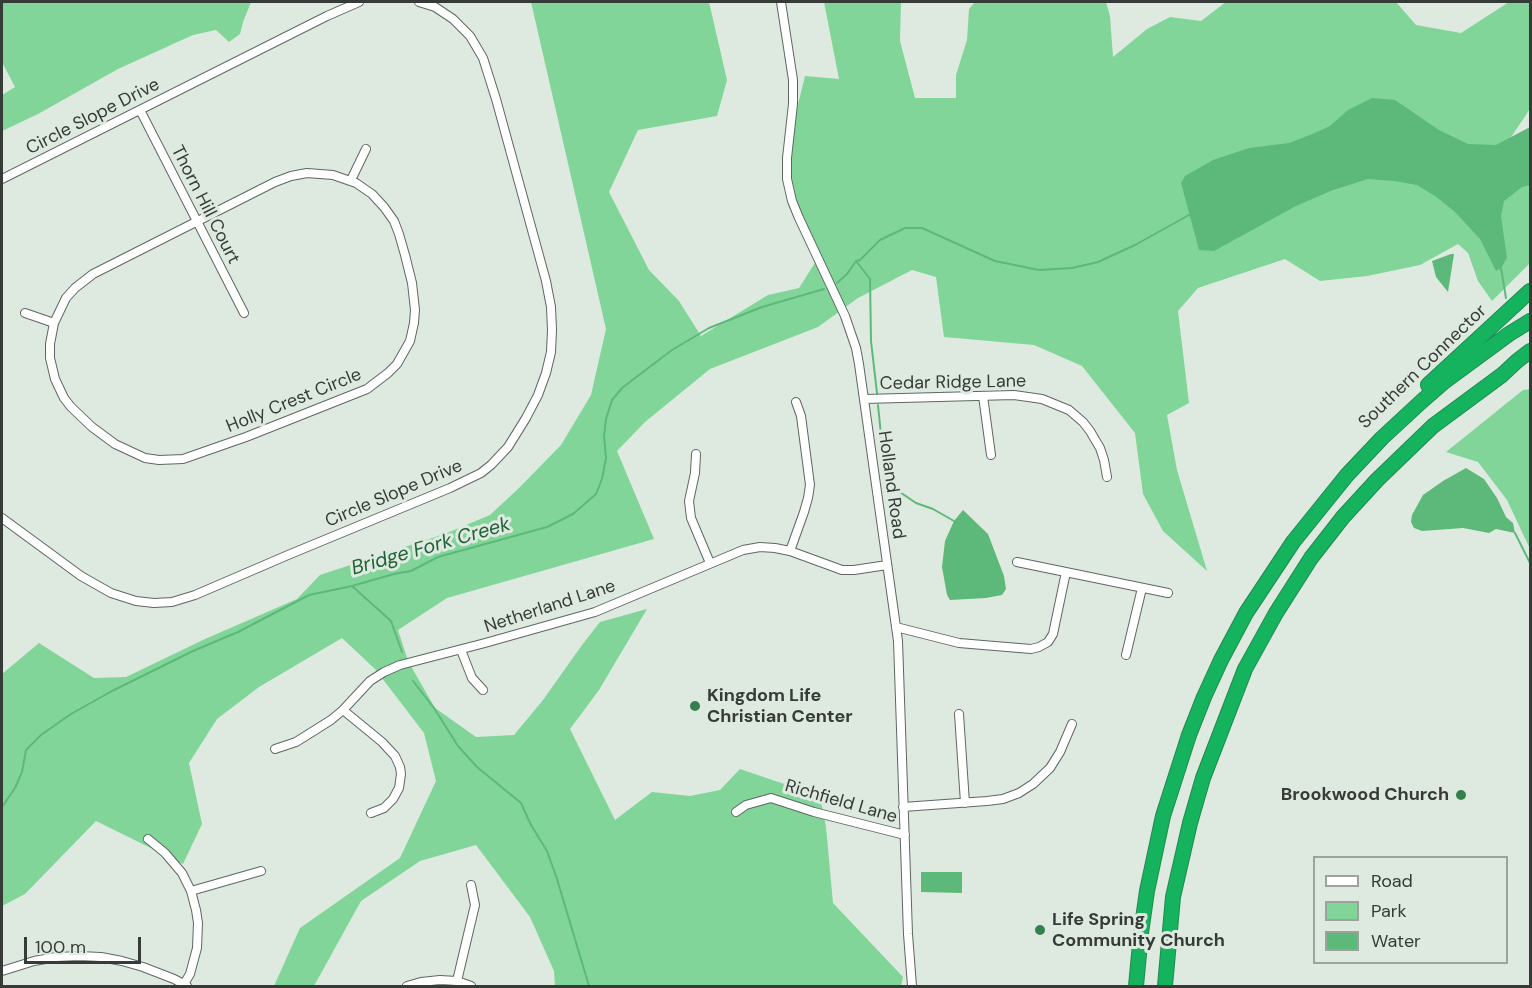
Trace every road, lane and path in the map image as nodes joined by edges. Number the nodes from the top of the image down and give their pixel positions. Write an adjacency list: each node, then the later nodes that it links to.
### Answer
1 (360, 2): 5 (street, Circle Slope Drive)
2 (419, 2): 4 (street, Circle Slope Drive)
3 (781, 2): 19 (street, Holland Road)
4 (436, 4): 25 (street, Circle Slope Drive)
5 (140, 110): 7 (street, Circle Slope Drive); 9 (street, Thorn Hill Court)
6 (366, 149): 8 (street)
7 (2, 180)
8 (351, 180): 9 (street, Holly Crest Circle); 14 (street, Holly Crest Circle)
9 (196, 221): 12 (street, Thorn Hill Court); 14 (street, Holly Crest Circle)
10 (1530, 291): 23 (highway, Southern Connector)
11 (25, 313): 14 (street)
12 (244, 313)
13 (1530, 321): 23 (highway)
14 (54, 323)
15 (1530, 351): 17 (highway)
16 (1530, 361): 17 (highway)
17 (1502, 375): 57 (highway)
18 (983, 396): 19 (street, Cedar Ridge Lane); 22 (street); 24 (street, Cedar Ridge Lane)
19 (864, 399): 29 (street, Holland Road)
20 (796, 402): 26 (street)
21 (696, 454): 28 (street)
22 (990, 455)
23 (1347, 475): 56 (highway)
24 (1107, 477)
25 (2, 518)
26 (790, 551): 28 (street, Netherland Lane); 29 (street, Netherland Lane)
27 (1017, 562): 30 (street)
28 (710, 563): 34 (street, Netherland Lane)
29 (887, 566): 33 (street, Holland Road)
30 (1066, 572): 31 (street); 33 (street)
31 (1142, 588): 32 (street); 35 (street)
32 (1168, 593)
33 (896, 627): 42 (street, Holland Road)
34 (461, 650): 36 (street); 37 (street, Netherland Lane)
35 (1126, 655)
36 (483, 690)
37 (343, 710): 40 (street, Netherland Lane); 44 (street)
38 (959, 714): 41 (street)
39 (1072, 724): 41 (street)
40 (275, 749)
41 (965, 803): 42 (street)
42 (903, 807): 45 (street, Holland Road)
43 (736, 812): 45 (street, Richfield Lane)
44 (371, 813)
45 (905, 835): 55 (street, Holland Road)
46 (148, 839): 49 (street)
47 (261, 871): 49 (street)
48 (471, 885): 51 (street)
49 (191, 891): 52 (street)
50 (2, 971): 52 (street)
51 (458, 981): 53 (street); 54 (street)
52 (186, 986)
53 (408, 987)
54 (471, 987)
55 (912, 987)
56 (1136, 987)
57 (1165, 987)

